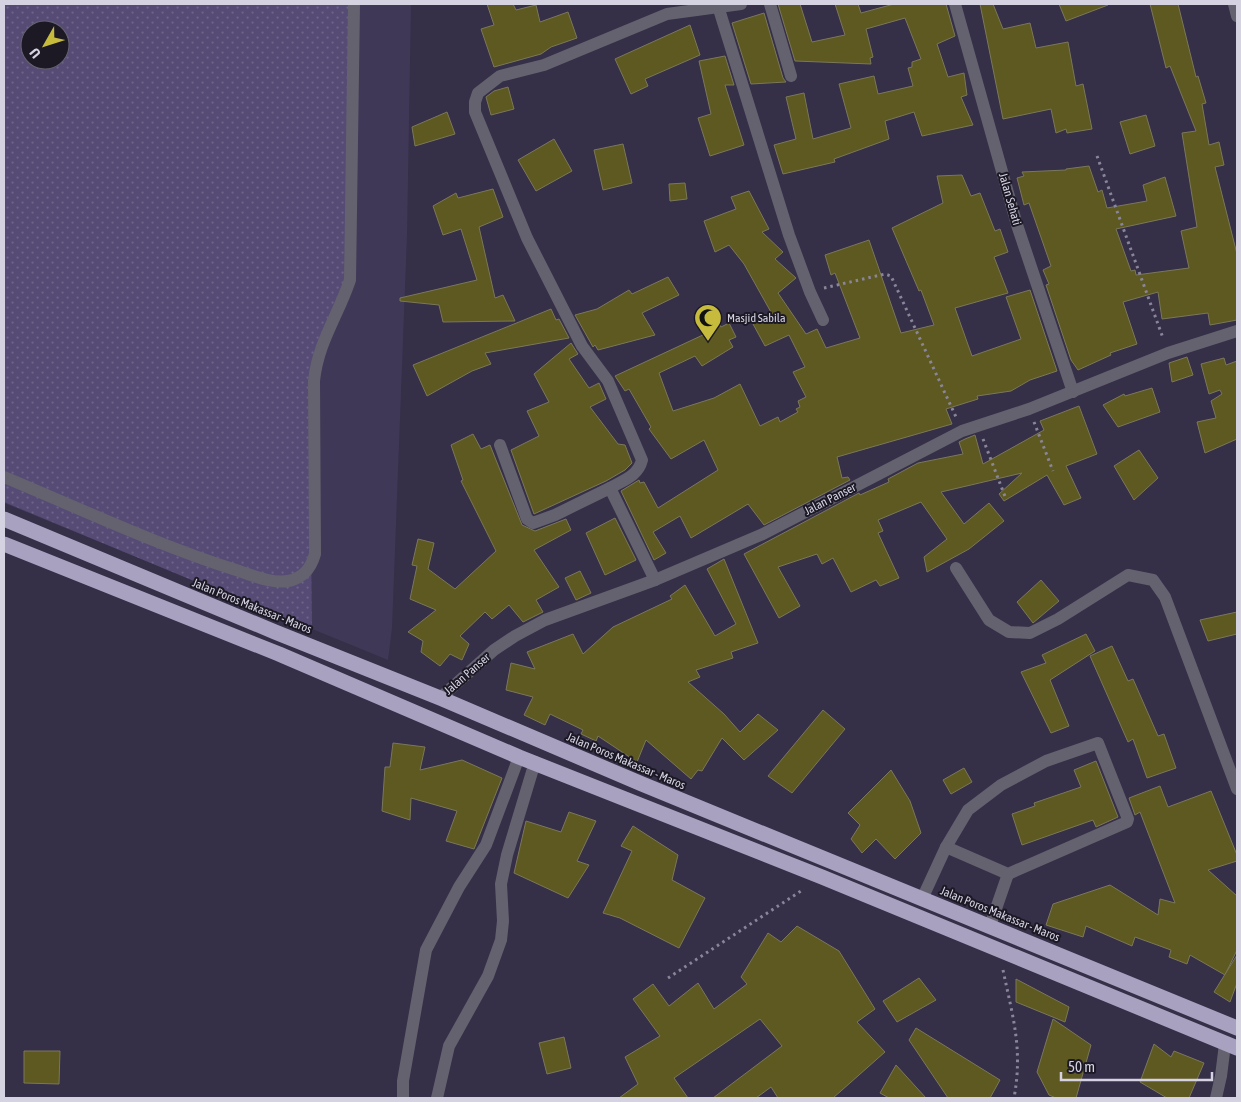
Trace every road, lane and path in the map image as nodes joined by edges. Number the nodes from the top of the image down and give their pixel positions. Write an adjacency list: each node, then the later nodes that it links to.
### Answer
1 (354, 4): 21 (street)
2 (741, 4): 6 (street)
3 (770, 4): 9 (street)
4 (955, 4): 15 (street, Jalan Sehati)
5 (1234, 4): 8 (street)
6 (718, 6): 7 (street); 11 (street)
7 (667, 9): 22 (street)
8 (1237, 16)
9 (791, 76)
10 (1097, 156): 14 (path)
11 (810, 292): 12 (street); 18 (path)
12 (823, 320)
13 (1237, 332): 14 (street, Jalan Panser)
14 (1168, 353): 15 (street, Jalan Panser)
15 (1074, 392): 16 (street, Jalan Panser)
16 (1029, 409): 17 (street, Jalan Panser); 20 (path)
17 (978, 426): 18 (street, Jalan Panser); 23 (path)
18 (962, 431): 27 (street, Jalan Panser)
19 (500, 445): 22 (street)
20 (1053, 471)
21 (4, 477)
22 (610, 488): 27 (street)
23 (1006, 499)
24 (4, 520): 28 (highway, Jalan Poros Makassar - Maros)
25 (4, 544): 29 (highway)
26 (956, 568): 31 (street)
27 (655, 580): 28 (street, Jalan Panser)
28 (440, 698): 35 (highway, Jalan Poros Makassar - Maros)
29 (519, 757): 30 (highway); 41 (street)
30 (534, 762): 34 (highway); 42 (street)
31 (1237, 789)
32 (946, 847): 33 (street); 33 (street); 35 (street)
33 (1008, 874): 36 (street)
34 (822, 877): 37 (highway); 38 (path)
35 (922, 899): 36 (highway, Jalan Poros Makassar - Maros)
36 (990, 926): 39 (highway, Jalan Poros Makassar - Maros)
37 (999, 950): 40 (highway); 43 (path)
38 (668, 978)
39 (1237, 1028)
40 (1231, 1046): 44 (street)
41 (402, 1098)
42 (437, 1098)
43 (1014, 1098)
44 (1216, 1098)

